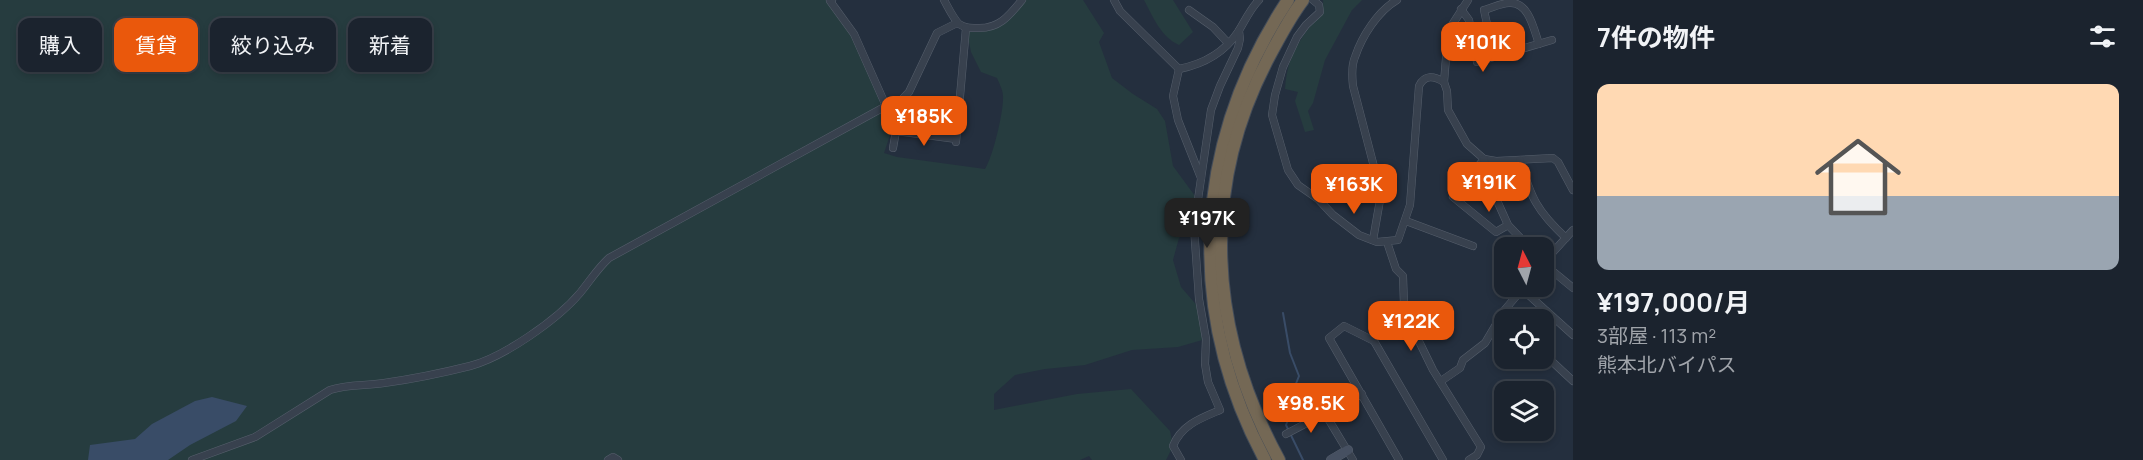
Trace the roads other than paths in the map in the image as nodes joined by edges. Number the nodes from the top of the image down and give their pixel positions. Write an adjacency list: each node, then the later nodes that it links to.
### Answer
1 (832, 0): 22 (street)
2 (944, 0): 13 (street)
3 (1022, 0): 14 (street)
4 (1114, 0): 20 (street)
5 (1259, 0): 15 (street)
6 (1288, 0): 58 (highway)
7 (1303, 0): 59 (highway)
8 (1313, 0): 35 (street)
9 (1397, 0): 35 (street)
10 (1468, 0): 11 (street)
11 (1461, 9): 19 (street); 21 (street)
12 (1189, 10): 17 (street)
13 (957, 22): 14 (street); 23 (street)
14 (966, 28): 24 (street)
15 (1239, 31): 17 (street); 28 (street)
16 (1552, 40): 18 (street)
17 (1228, 43): 20 (street)
18 (1539, 44): 19 (street); 19 (street)
19 (1494, 57)
20 (1179, 69): 28 (street)
21 (1444, 82): 26 (street); 30 (street)
22 (886, 106): 23 (street); 54 (street)
23 (894, 108): 24 (street)
24 (896, 131): 25 (street)
25 (893, 148)
26 (1484, 159): 27 (street); 31 (street); 31 (street)
27 (1520, 160): 29 (street); 34 (street)
28 (1202, 180): 57 (street)
29 (1573, 190)
30 (1406, 221): 36 (street); 37 (street)
31 (1508, 225): 33 (street)
32 (1573, 230): 34 (street)
33 (1519, 237)
34 (1566, 238): 38 (street)
35 (1373, 240): 36 (street)
36 (1387, 242): 48 (street)
37 (1473, 246)
38 (1554, 252)
39 (1554, 271): 40 (street)
40 (1572, 285)
41 (1515, 297): 43 (street)
42 (1533, 297): 45 (street)
43 (1505, 309)
44 (1494, 328): 48 (street)
45 (1573, 335)
46 (1554, 362): 47 (street)
47 (1571, 376)
48 (1441, 381): 53 (street)
49 (1362, 394): 50 (street); 62 (street); 63 (street)
50 (1324, 412): 51 (street); 52 (street)
51 (1286, 434)
52 (1348, 450): 60 (street); 61 (street)
53 (1478, 457): 64 (street)
54 (192, 460)
55 (608, 460): 56 (street)
56 (618, 460)
57 (1181, 460)
58 (1265, 460)
59 (1279, 460)
60 (1331, 460)
61 (1353, 460)
62 (1399, 460)
63 (1443, 460)
64 (1469, 460)

